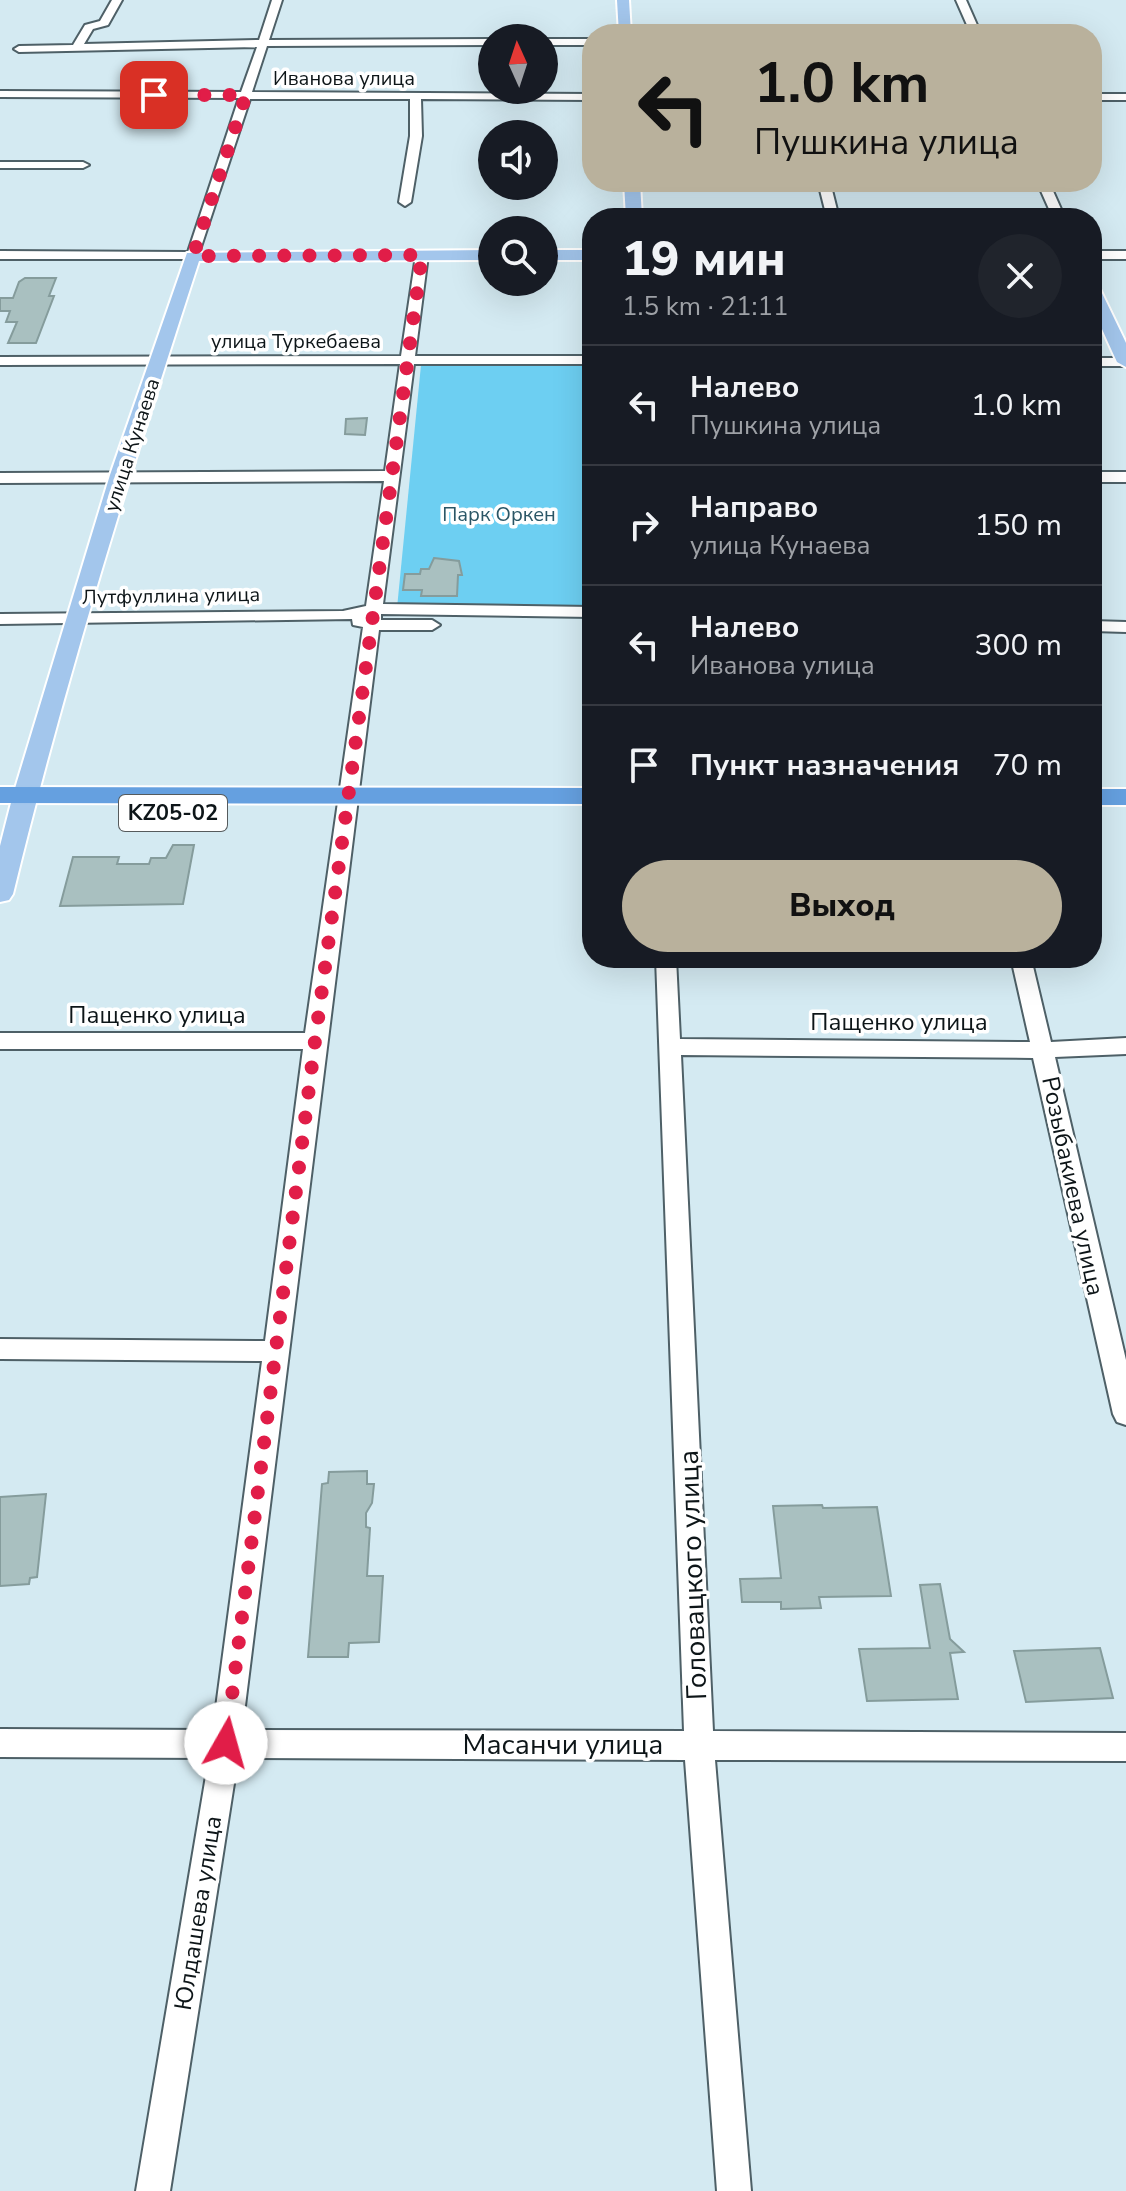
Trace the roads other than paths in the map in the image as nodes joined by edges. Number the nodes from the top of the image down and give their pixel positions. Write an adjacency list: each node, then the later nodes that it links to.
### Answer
1 (117, 0): 12 (street)
2 (277, 0): 10 (street, улица Кунаева)
3 (623, 0): 5 (main road)
4 (961, 0): 6 (street)
5 (624, 24)
6 (972, 24)
7 (478, 42): 10 (street)
8 (558, 42): 9 (street)
9 (582, 42)
10 (262, 45): 12 (street); 14 (street, улица Кунаева)
11 (19, 49): 12 (street)
12 (76, 49)
13 (0, 94): 14 (street, Иванова улица)
14 (246, 95): 15 (street, Иванова улица); 29 (street, улица Кунаева)
15 (415, 97): 16 (street, Иванова улица); 21 (street)
16 (582, 97)
17 (1102, 97): 18 (street)
18 (1126, 97)
19 (0, 165): 20 (street)
20 (83, 165)
21 (405, 202)
22 (0, 255): 29 (street)
23 (422, 255): 24 (main road); 29 (main road); 31 (street, Юлдашева улица)
24 (478, 255)
25 (558, 255): 26 (main road)
26 (582, 255)
27 (1102, 255): 28 (street)
28 (1126, 255)
29 (193, 256): 34 (main road, улица Кунаева)
30 (1102, 310): 36 (main road)
31 (407, 360): 32 (street, улица Туркебаева); 34 (street, улица Туркебаева); 38 (street, Юлдашева улица)
32 (582, 360)
33 (0, 361): 34 (street, улица Туркебаева)
34 (160, 361): 37 (main road, улица Кунаева)
35 (1102, 362): 36 (street)
36 (1126, 362)
37 (120, 475): 38 (street); 41 (street); 45 (main road, улица Кунаева)
38 (392, 476): 43 (street, Юлдашева улица)
39 (1102, 477): 40 (street)
40 (1126, 477)
41 (0, 478)
42 (582, 612): 43 (street, Лутфуллина улица)
43 (374, 617): 45 (street, Лутфуллина улица); 46 (street, Лутфуллина улица); 53 (street, Юлдашева улица)
44 (0, 619): 45 (street, Лутфуллина улица)
45 (79, 619): 52 (main road, улица Кунаева)
46 (582, 626)
47 (1102, 626): 48 (street)
48 (1126, 627)
49 (582, 796): 53 (highway, KZ05-02)
50 (1102, 797): 51 (highway)
51 (1126, 797)
52 (11, 804): 53 (highway, KZ05-02); 57 (main road, улица Кунаева)
53 (347, 804): 54 (highway, KZ05-02); 61 (street, Юлдашева улица)
54 (582, 813)
55 (1102, 814): 56 (highway)
56 (1126, 814)
57 (0, 894)
58 (667, 968): 63 (street, Головацкого улица)
59 (1023, 968): 64 (street, Розыбакиева улица)
60 (0, 1041): 61 (street, Пащенко улица)
61 (315, 1041): 67 (street, Юлдашева улица)
62 (1126, 1046): 64 (street, Пащенко улица)
63 (672, 1047): 64 (street, Пащенко улица); 71 (street, Головацкого улица)
64 (1043, 1050): 65 (street, Розыбакиева улица)
65 (1117, 1342): 68 (street, Розыбакиева улица)
66 (0, 1349): 67 (street)
67 (276, 1351): 70 (street, Юлдашева улица)
68 (1126, 1414)
69 (0, 1743): 70 (street, Масанчи улица)
70 (226, 1743): 71 (street, Масанчи улица); 73 (street, Юлдашева улица)
71 (699, 1745): 72 (street, Масанчи улица); 74 (street, Головацкого улица)
72 (1126, 1747)
73 (153, 2191)
74 (734, 2191)

